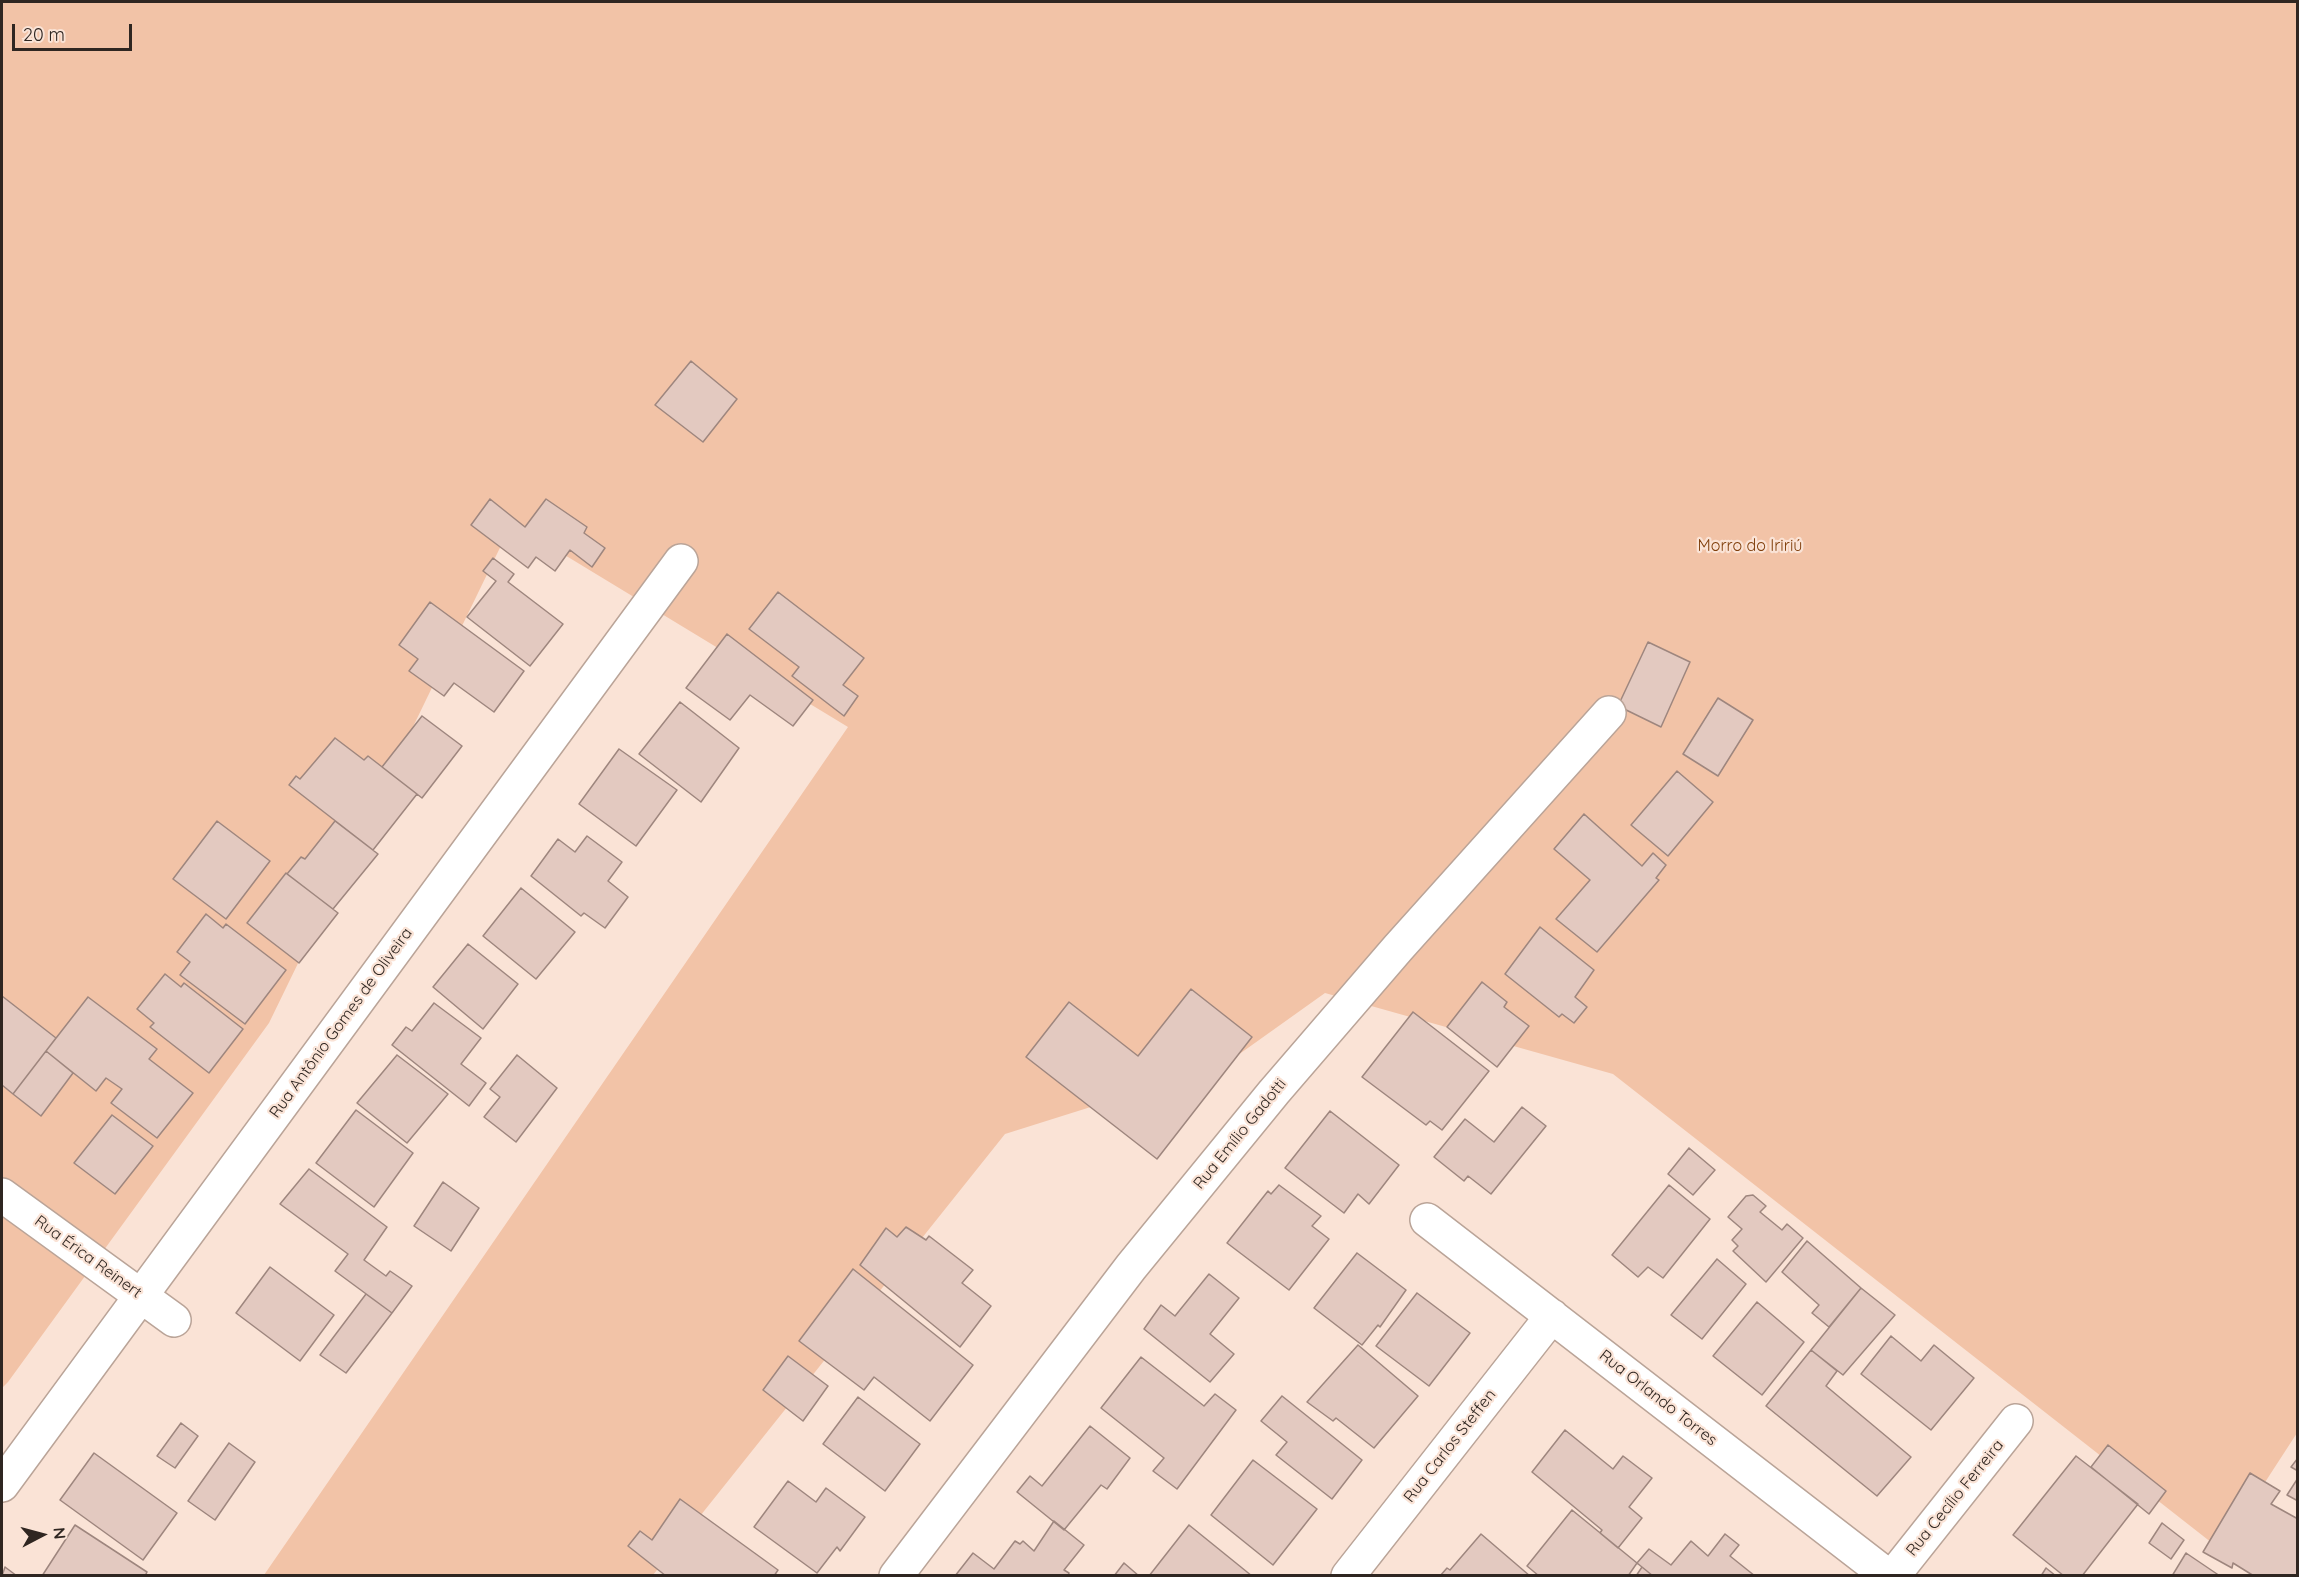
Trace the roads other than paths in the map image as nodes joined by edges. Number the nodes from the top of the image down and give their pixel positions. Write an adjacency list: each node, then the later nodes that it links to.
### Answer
1 (681, 561): 5 (street, Rua Antônio Gomes de Oliveira)
2 (1609, 713): 10 (street, Rua Emílio Gadotti)
3 (2, 1195): 5 (street, Rua Érica Reinert)
4 (1427, 1220): 6 (street, Rua Orlando Torres)
5 (141, 1296): 7 (street, Rua Érica Reinert); 9 (street, Rua Antônio Gomes de Oliveira)
6 (1552, 1316): 11 (street, Rua Carlos Steffen); 12 (street, Rua Orlando Torres)
7 (174, 1320)
8 (2016, 1421): 13 (street, Rua Cecílio Ferreira)
9 (2, 1485)
10 (896, 1575)
11 (1348, 1575)
12 (1888, 1575)
13 (1893, 1575)

